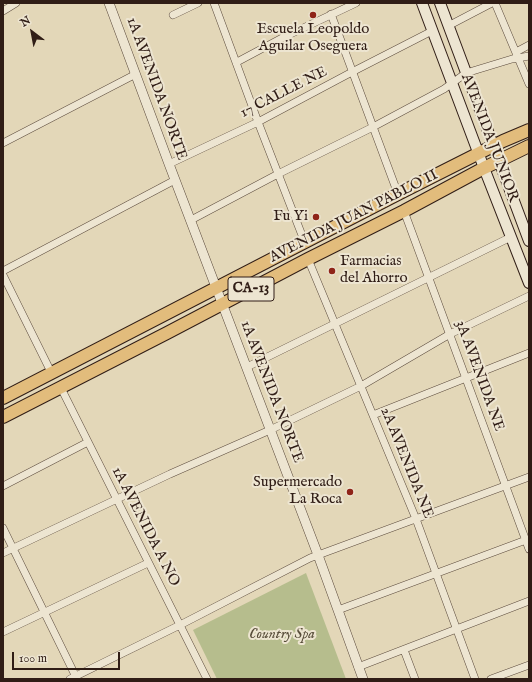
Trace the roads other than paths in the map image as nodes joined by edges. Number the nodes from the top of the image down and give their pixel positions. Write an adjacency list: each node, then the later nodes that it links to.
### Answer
1 (16, 3): 10 (street)
2 (109, 3): 21 (street, 1A AVENIDA NORTE)
3 (198, 3): 12 (street)
4 (214, 3): 18 (street)
5 (356, 3): 11 (street)
6 (422, 3): 14 (main road, AVENIDA JUNIOR)
7 (440, 3): 13 (main road, AVENIDA JUNIOR)
8 (492, 3): 13 (street)
9 (496, 3): 16 (street)
10 (3, 11)
11 (331, 14): 18 (street); 19 (street)
12 (173, 15)
13 (448, 26): 20 (main road, AVENIDA JUNIOR)
14 (432, 31): 19 (street, 17 CALLE NE); 22 (main road, AVENIDA JUNIOR)
15 (529, 45): 16 (street)
16 (517, 55): 17 (street); 20 (street); 23 (street)
17 (529, 56)
18 (237, 62): 24 (street)
19 (352, 72): 24 (street, 17 CALLE NE); 25 (street)
20 (466, 72): 22 (street); 28 (main road, AVENIDA JUNIOR)
21 (136, 74): 27 (street); 32 (street, 1A AVENIDA NORTE)
22 (452, 84): 25 (street); 30 (main road, AVENIDA JUNIOR)
23 (529, 84)
24 (258, 122): 32 (street, 17 CALLE NE); 34 (street)
25 (373, 127): 34 (street); 36 (street)
26 (529, 130): 28 (highway, AVENIDA JUAN PABLO II / CA-13)
27 (3, 143)
28 (494, 146): 30 (highway, AVENIDA JUAN PABLO II / CA-13); 31 (main road, AVENIDA JUNIOR)
29 (529, 146): 31 (highway, AVENIDA JUAN PABLO II / CA-13)
30 (478, 154): 33 (main road, AVENIDA JUNIOR); 36 (highway, AVENIDA JUAN PABLO II / CA-13)
31 (499, 160): 33 (highway, AVENIDA JUAN PABLO II / CA-13); 39 (main road, AVENIDA JUNIOR)
32 (169, 164): 35 (street, 1A AVENIDA NORTE)
33 (484, 168): 37 (highway, AVENIDA JUAN PABLO II / CA-13); 40 (main road, AVENIDA JUNIOR)
34 (278, 174): 38 (street); 42 (street)
35 (175, 180): 38 (street, 1A AVENIDA NORTE); 44 (street)
36 (398, 194): 42 (highway, AVENIDA JUAN PABLO II / CA-13)
37 (404, 211): 43 (highway, AVENIDA JUAN PABLO II / CA-13); 46 (street, 3A AVENIDA NE)
38 (191, 220): 48 (street, 1A AVENIDA NORTE)
39 (527, 227): 41 (main road, AVENIDA JUNIOR)
40 (511, 237): 46 (street); 47 (main road, AVENIDA JUNIOR)
41 (529, 241)
42 (305, 243): 48 (highway, AVENIDA JUAN PABLO II / CA-13)
43 (308, 259): 50 (highway, AVENIDA JUAN PABLO II / CA-13); 51 (street, 2A AVENIDA NE)
44 (3, 271)
45 (3, 275): 55 (street)
46 (428, 277): 51 (street); 52 (street, 3A AVENIDA NE)
47 (529, 282)
48 (216, 288): 50 (street, 1A AVENIDA NORTE); 55 (highway, AVENIDA JUAN PABLO II / CA-13)
49 (529, 296): 52 (street)
50 (222, 304): 54 (street, 1A AVENIDA NORTE); 58 (highway, AVENIDA JUAN PABLO II / CA-13)
51 (335, 323): 54 (street); 57 (street, 2A AVENIDA NE)
52 (450, 334): 56 (street, 3A AVENIDA NE); 57 (street)
53 (529, 353): 56 (street)
54 (247, 367): 62 (street, 1A AVENIDA NORTE)
55 (52, 374): 59 (highway, AVENIDA JUAN PABLO II / CA-13)
56 (466, 378): 60 (street); 65 (street, 3A AVENIDA NE)
57 (361, 386): 60 (street, 2A AVENIDA NE); 62 (street)
58 (60, 388): 61 (highway, AVENIDA JUAN PABLO II / CA-13); 63 (street, 1A AVENIDA A NO)
59 (3, 398)
60 (373, 415): 68 (street, 2A AVENIDA NE)
61 (3, 417)
62 (270, 430): 67 (street); 74 (street, 1A AVENIDA NORTE)
63 (88, 442): 66 (street); 67 (street, 1A AVENIDA A NO)
64 (529, 476): 65 (street)
65 (505, 485): 68 (street); 70 (street, 3A AVENIDA NE)
66 (3, 486)
67 (116, 499): 71 (street); 75 (street, 1A AVENIDA A NO)
68 (416, 519): 74 (street); 76 (street, 2A AVENIDA NE)
69 (3, 528): 71 (street)
70 (526, 540): 72 (street, 3A AVENIDA NE); 76 (street)
71 (13, 548): 73 (street); 79 (street)
72 (529, 549)
73 (3, 553)
74 (318, 555): 78 (street, 1A AVENIDA NORTE); 80 (street)
75 (148, 563): 79 (street); 80 (street, 1A AVENIDA A NO)
76 (435, 574): 78 (street); 81 (street, 2A AVENIDA NE)
77 (529, 601): 81 (street)
78 (338, 610): 85 (street, 1A AVENIDA NORTE)
79 (45, 612): 82 (street); 86 (street)
80 (180, 625): 86 (street); 87 (street, 1A AVENIDA A NO)
81 (457, 629): 83 (street); 90 (street, 2A AVENIDA NE)
82 (3, 632)
83 (404, 650): 85 (street); 89 (street)
84 (529, 665): 91 (street)
85 (358, 667): 88 (street, 1A AVENIDA NORTE)
86 (74, 678)
87 (207, 679)
88 (363, 679)
89 (415, 679)
90 (475, 679)
91 (491, 679)

